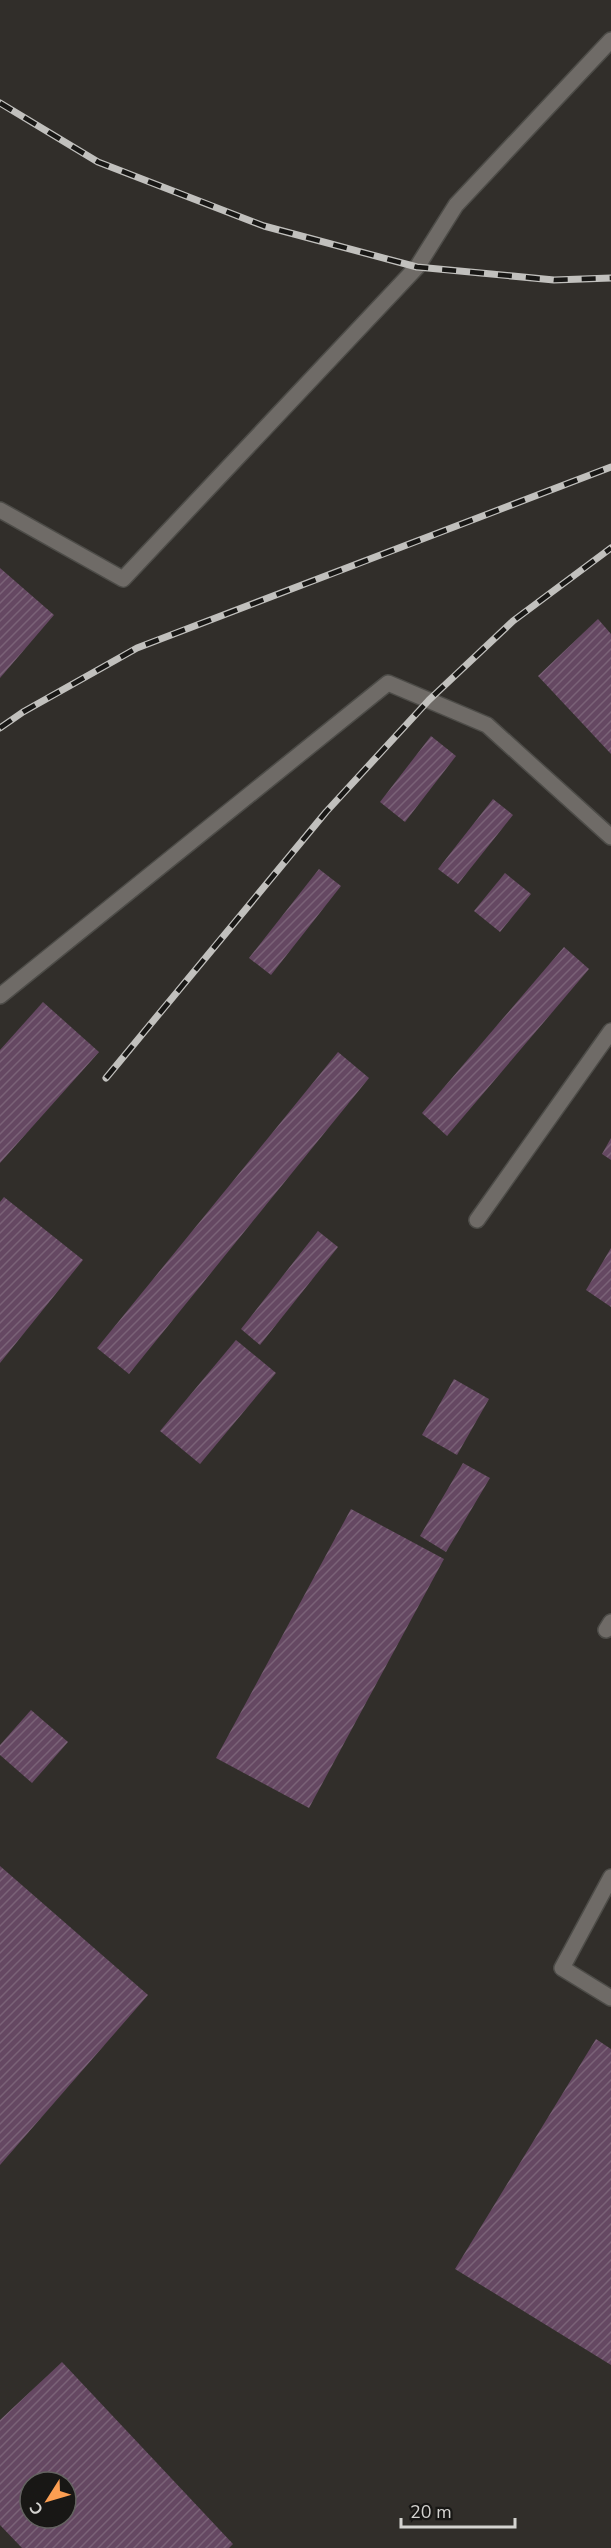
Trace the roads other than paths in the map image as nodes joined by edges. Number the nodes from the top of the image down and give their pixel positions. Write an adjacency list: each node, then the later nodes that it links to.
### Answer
1 (611, 40): 2 (lane)
2 (0, 510)
3 (611, 837): 4 (lane)
4 (0, 996)
5 (611, 1030): 6 (lane)
6 (477, 1220)
7 (611, 1876): 8 (lane)
8 (611, 1998)

